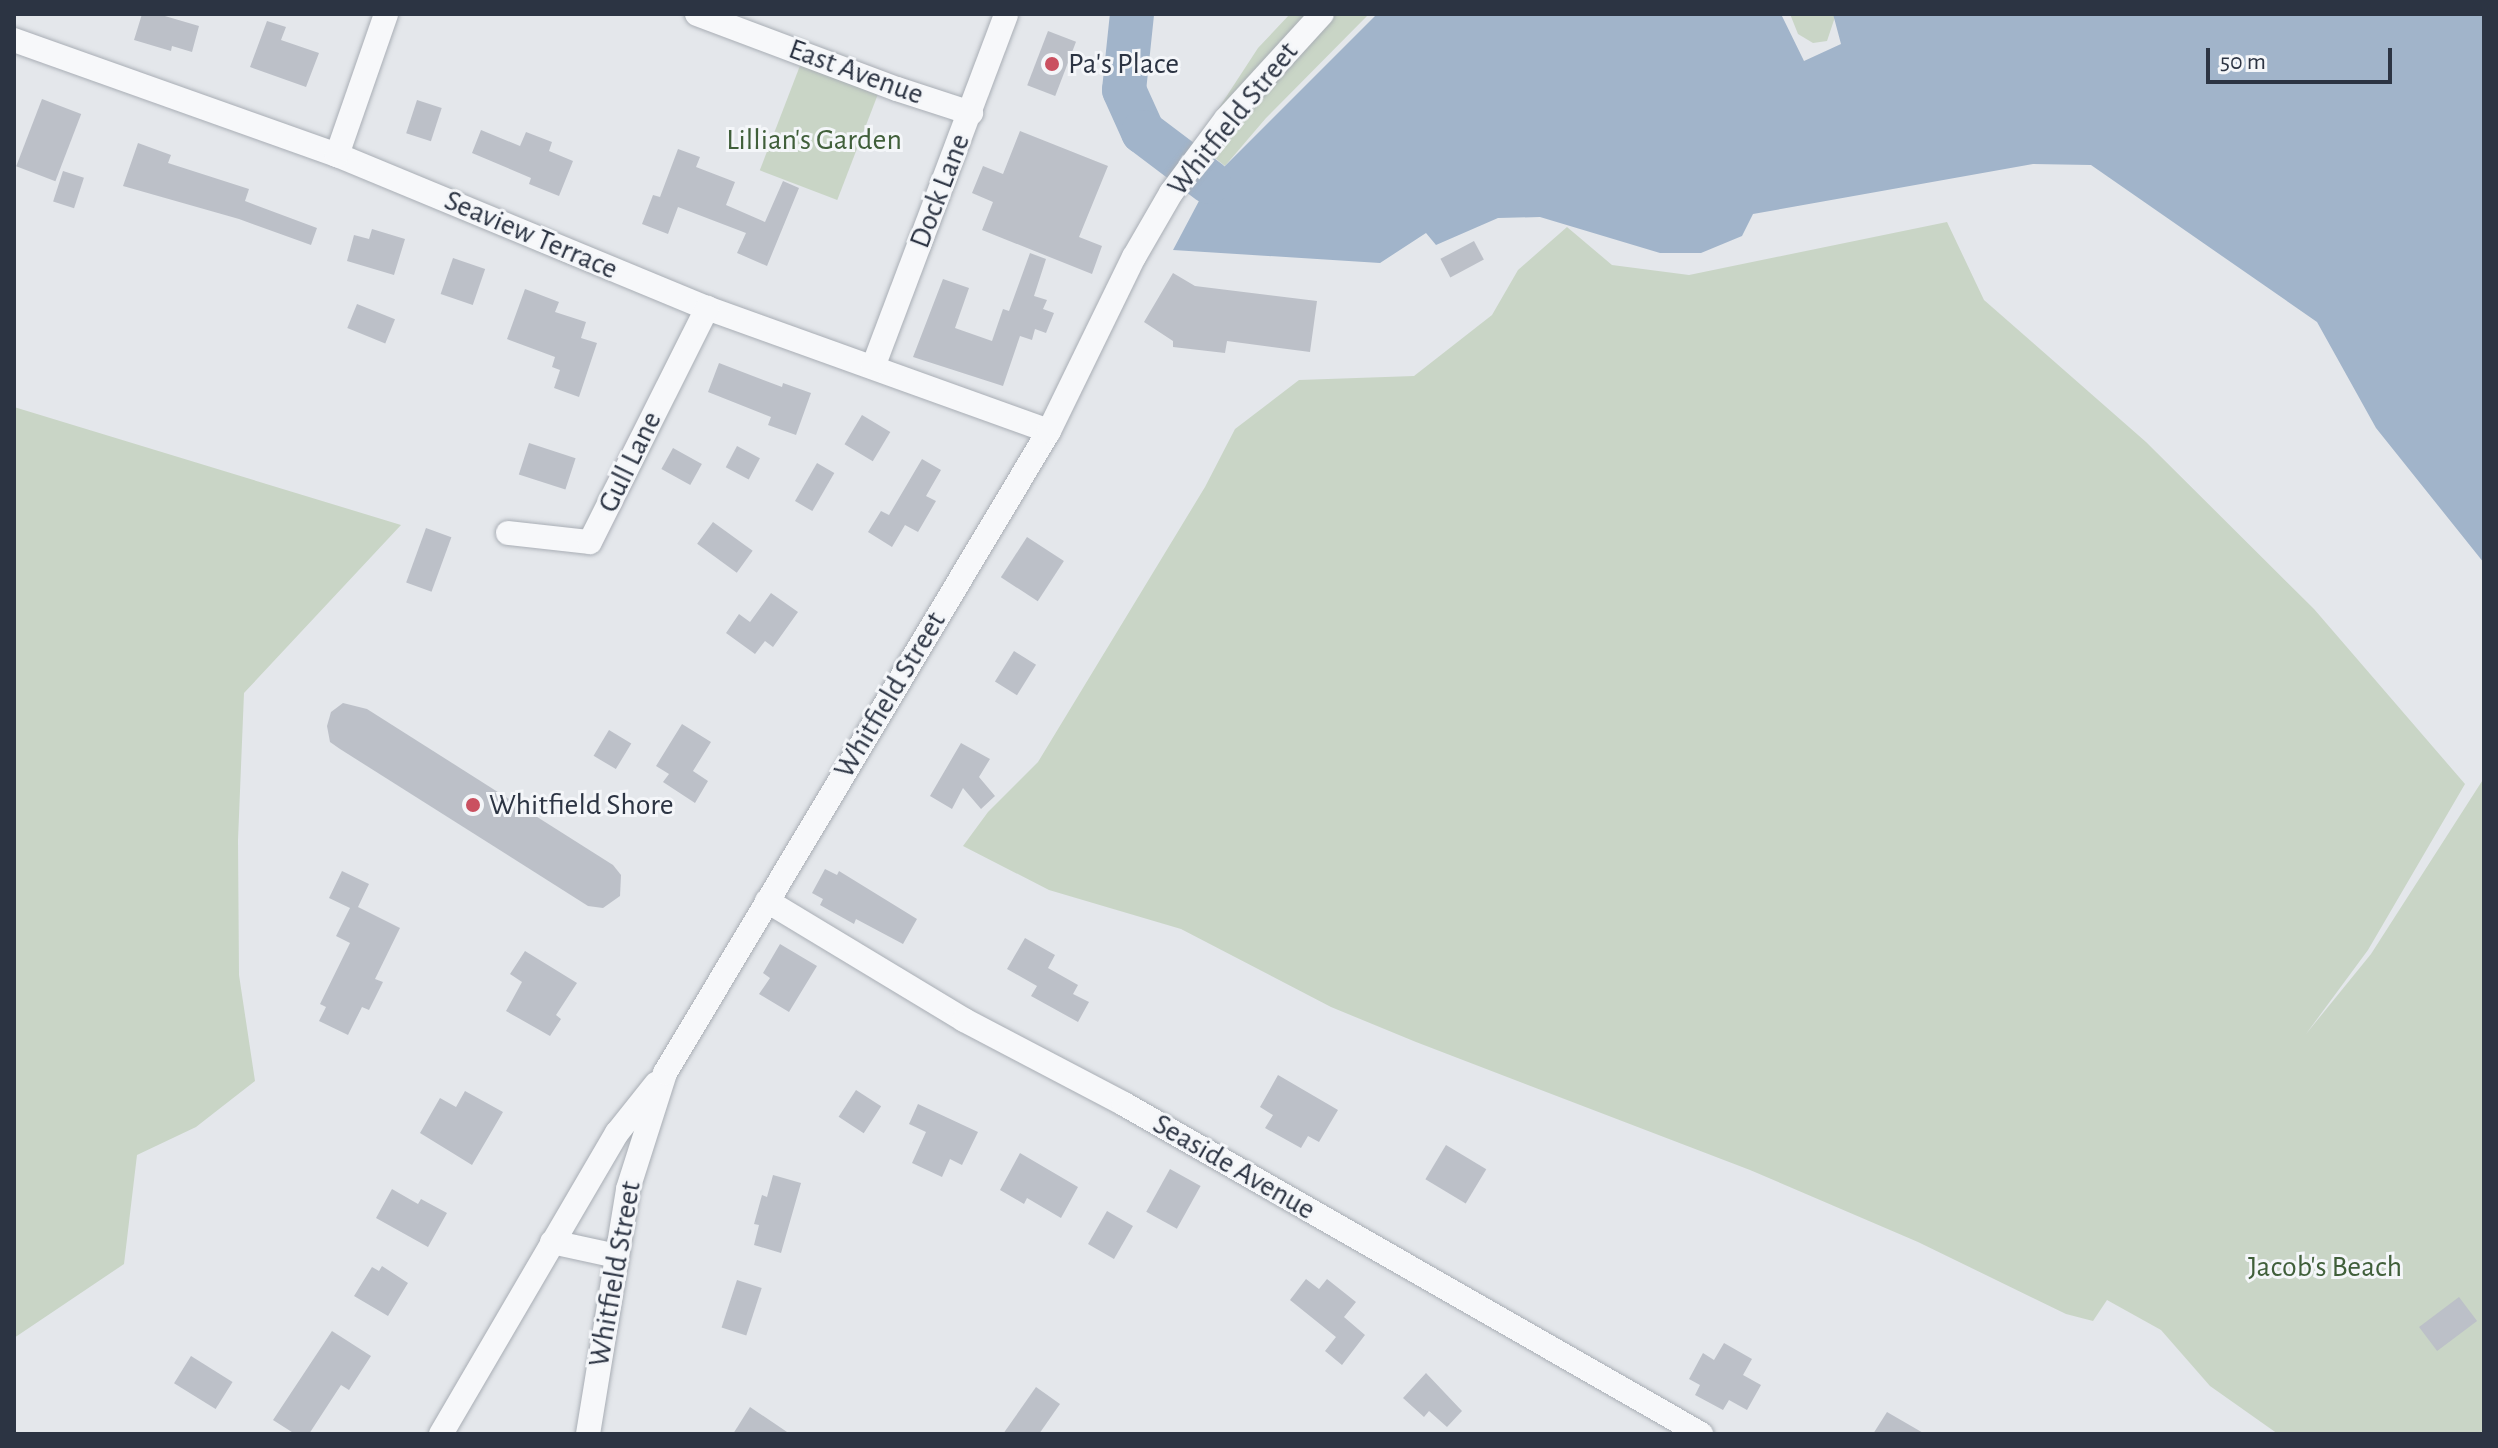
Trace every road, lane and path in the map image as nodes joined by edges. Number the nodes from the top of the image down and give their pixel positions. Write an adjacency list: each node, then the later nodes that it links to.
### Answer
1 (386, 14): 7 (street)
2 (697, 14): 6 (street, East Avenue)
3 (1322, 14): 10 (street, Whitfield Street)
4 (1006, 15): 6 (street, Dock Lane)
5 (14, 40): 7 (street, Seaview Terrace)
6 (971, 113): 9 (street, Dock Lane)
7 (337, 155): 8 (street, Seaview Terrace)
8 (707, 308): 9 (street, Seaview Terrace); 11 (street, Gull Lane)
9 (873, 367): 10 (street, Seaview Terrace)
10 (1049, 431): 12 (street, Whitfield Street)
11 (508, 533)
12 (767, 901): 13 (street, Whitfield Street); 18 (street, Seaside Avenue)
13 (665, 1073): 14 (street); 15 (street, Whitfield Street)
14 (552, 1242): 15 (street); 16 (street)
15 (616, 1256): 17 (street, Whitfield Street)
16 (441, 1434)
17 (588, 1434)
18 (1701, 1434)

